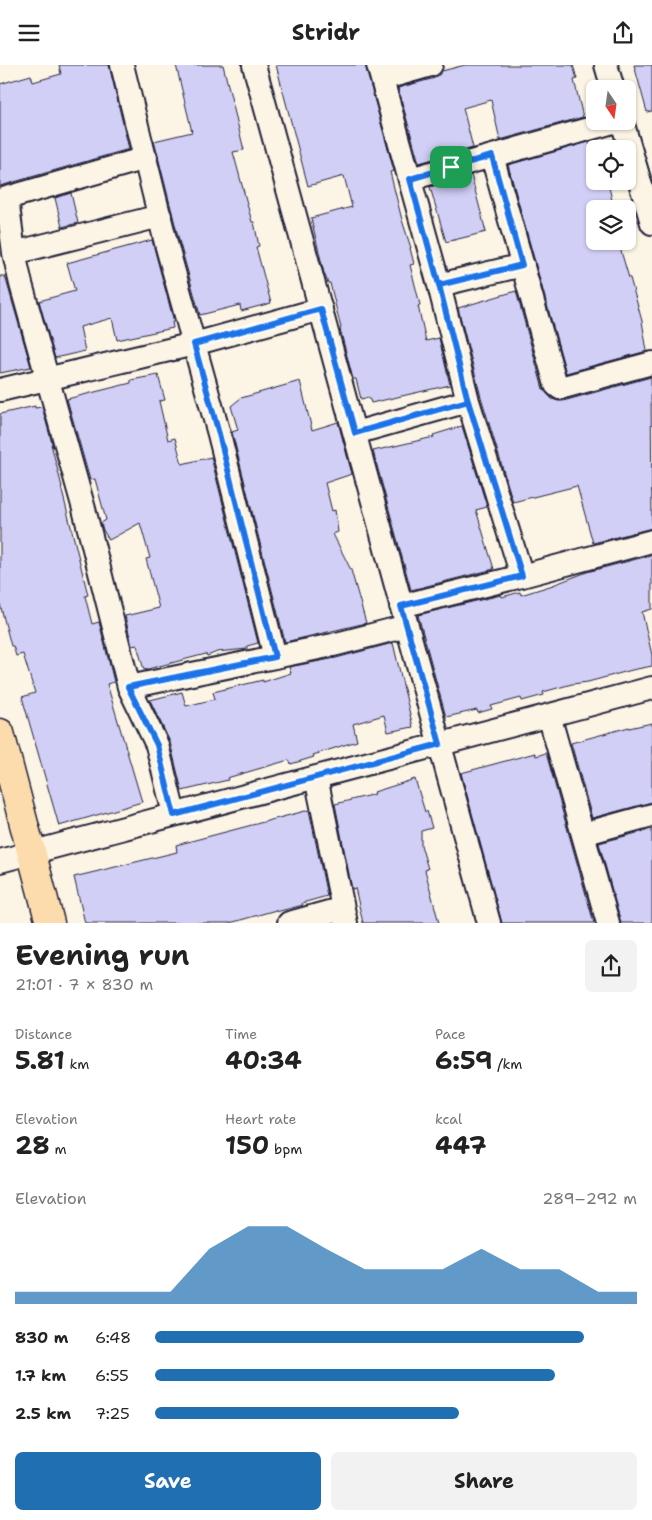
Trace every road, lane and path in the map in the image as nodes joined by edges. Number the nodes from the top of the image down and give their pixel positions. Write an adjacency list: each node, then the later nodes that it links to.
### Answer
1 (122, 65): 10 (street)
2 (254, 65): 18 (street)
3 (431, 65): 5 (street)
4 (606, 65): 6 (street)
5 (380, 72): 11 (street)
6 (610, 80)
7 (586, 130): 9 (street)
8 (625, 130): 14 (street)
9 (492, 156): 11 (street); 16 (street)
10 (146, 158): 12 (street); 13 (street)
11 (410, 179): 17 (street)
12 (3, 199): 15 (street)
13 (160, 216): 15 (street); 19 (street)
14 (652, 223)
15 (14, 253): 21 (street)
16 (522, 265): 17 (street); 20 (street)
17 (439, 285): 23 (street)
18 (321, 309): 19 (street); 24 (street)
19 (194, 344): 21 (street); 28 (street)
20 (652, 363)
21 (48, 379): 22 (street); 29 (street)
22 (0, 390)
23 (468, 401): 24 (street); 26 (street)
24 (355, 433): 27 (street)
25 (652, 541): 26 (street)
26 (522, 576): 27 (street)
27 (404, 616): 28 (street); 33 (street)
28 (275, 657): 29 (street)
29 (128, 687): 35 (street)
30 (652, 688): 31 (street)
31 (549, 715): 33 (street); 37 (street)
32 (0, 733): 38 (highway)
33 (440, 744): 34 (street); 43 (street)
34 (316, 777): 35 (street); 40 (street)
35 (174, 815): 38 (street)
36 (652, 815): 37 (street)
37 (583, 834): 44 (street)
38 (30, 853): 39 (street); 41 (highway)
39 (0, 861)
40 (344, 915): 42 (street)
41 (50, 923)
42 (289, 923)
43 (489, 923)
44 (608, 923)

